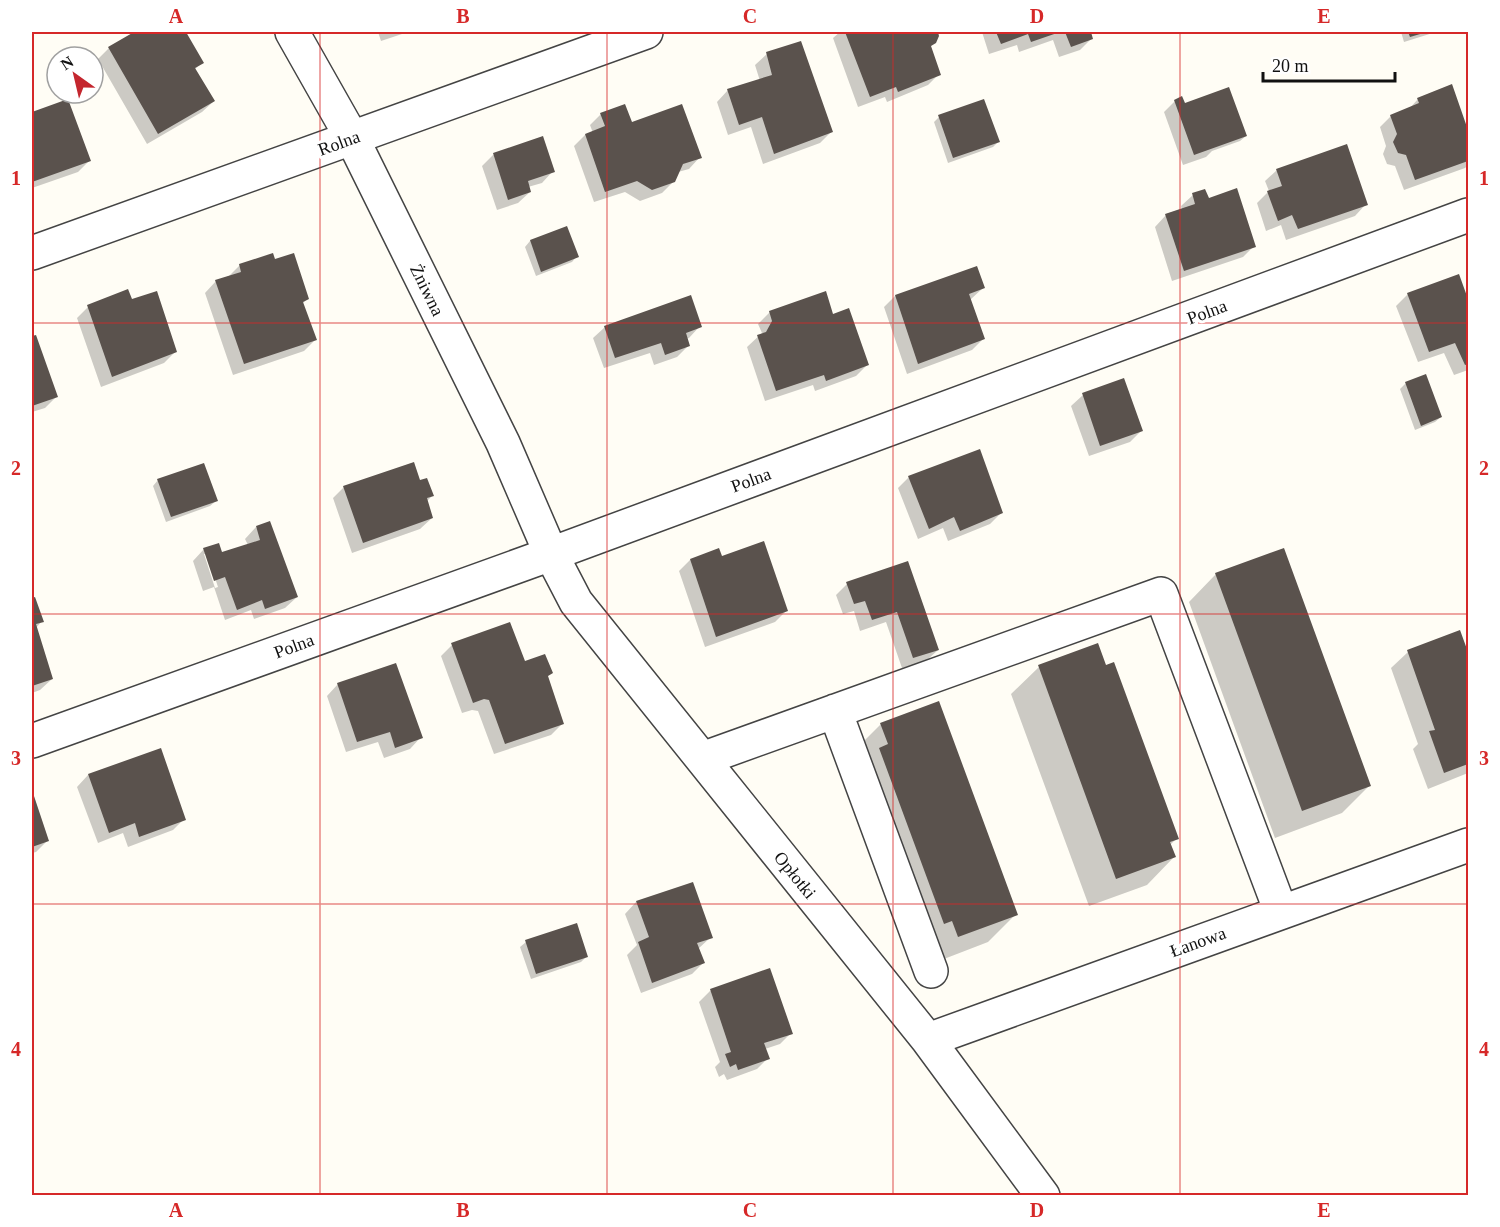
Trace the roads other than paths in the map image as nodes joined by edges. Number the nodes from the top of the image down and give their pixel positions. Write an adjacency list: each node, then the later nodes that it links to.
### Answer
1 (292, 32): 3 (street, Żniwna)
2 (646, 32): 3 (street, Rolna)
3 (352, 138): 5 (street, Rolna); 6 (street, Żniwna)
4 (1468, 215): 6 (street, Polna)
5 (32, 253)
6 (551, 554): 8 (street, Polna); 9 (street, Opłotki)
7 (835, 711): 9 (street); 11 (street); 12 (street)
8 (32, 741)
9 (702, 759): 13 (street, Opłotki)
10 (1468, 845): 11 (street, Łanowa)
11 (1281, 912): 13 (street, Łanowa)
12 (931, 971)
13 (928, 1040): 14 (street, Opłotki)
14 (1042, 1196)

